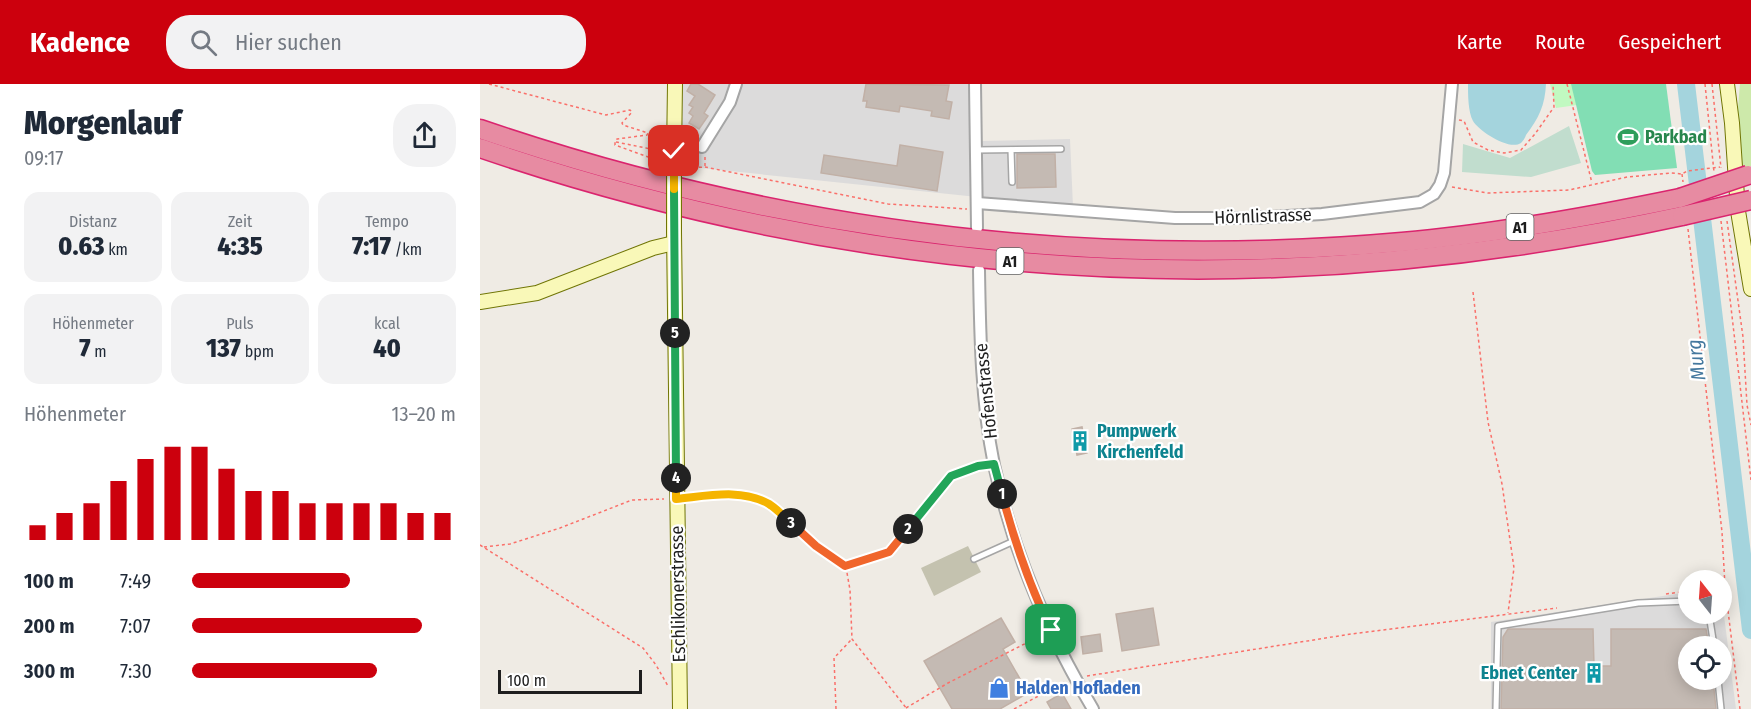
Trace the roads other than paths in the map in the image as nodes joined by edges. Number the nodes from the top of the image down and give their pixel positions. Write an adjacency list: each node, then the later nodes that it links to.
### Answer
1 (675, 84): 22 (main road, Eschlikonerstrasse, bridge)
2 (736, 84): 9 (street)
3 (975, 84): 12 (street)
4 (1452, 84): 17 (street, Hörnlistrasse)
5 (1727, 84): 7 (main road)
6 (1737, 84): 7 (main road)
7 (1732, 123): 24 (main road)
8 (480, 129): 20 (highway, A1)
9 (702, 147)
10 (480, 148): 20 (highway, A1)
11 (1061, 149): 13 (lane)
12 (976, 150): 13 (lane); 17 (street)
13 (1011, 150): 15 (lane)
14 (1750, 178): 20 (highway, A1, bridge)
15 (1012, 182)
16 (1751, 200): 19 (highway, A1, bridge)
17 (977, 206): 21 (street)
18 (1751, 206): 19 (highway, A1, bridge)
19 (1714, 211): 20 (highway, A1, bridge)
20 (1683, 215)
21 (976, 228)
22 (674, 237): 25 (main road); 30 (main road, Eschlikonerstrasse)
23 (979, 270): 26 (street, Hofenstrasse)
24 (1751, 288)
25 (480, 302)
26 (1016, 540): 27 (lane); 31 (street, Hofenstrasse)
27 (974, 559)
28 (1678, 601): 32 (lane)
29 (1719, 690): 33 (lane)
30 (679, 705)
31 (1093, 709)
32 (1496, 709)
33 (1721, 709)

